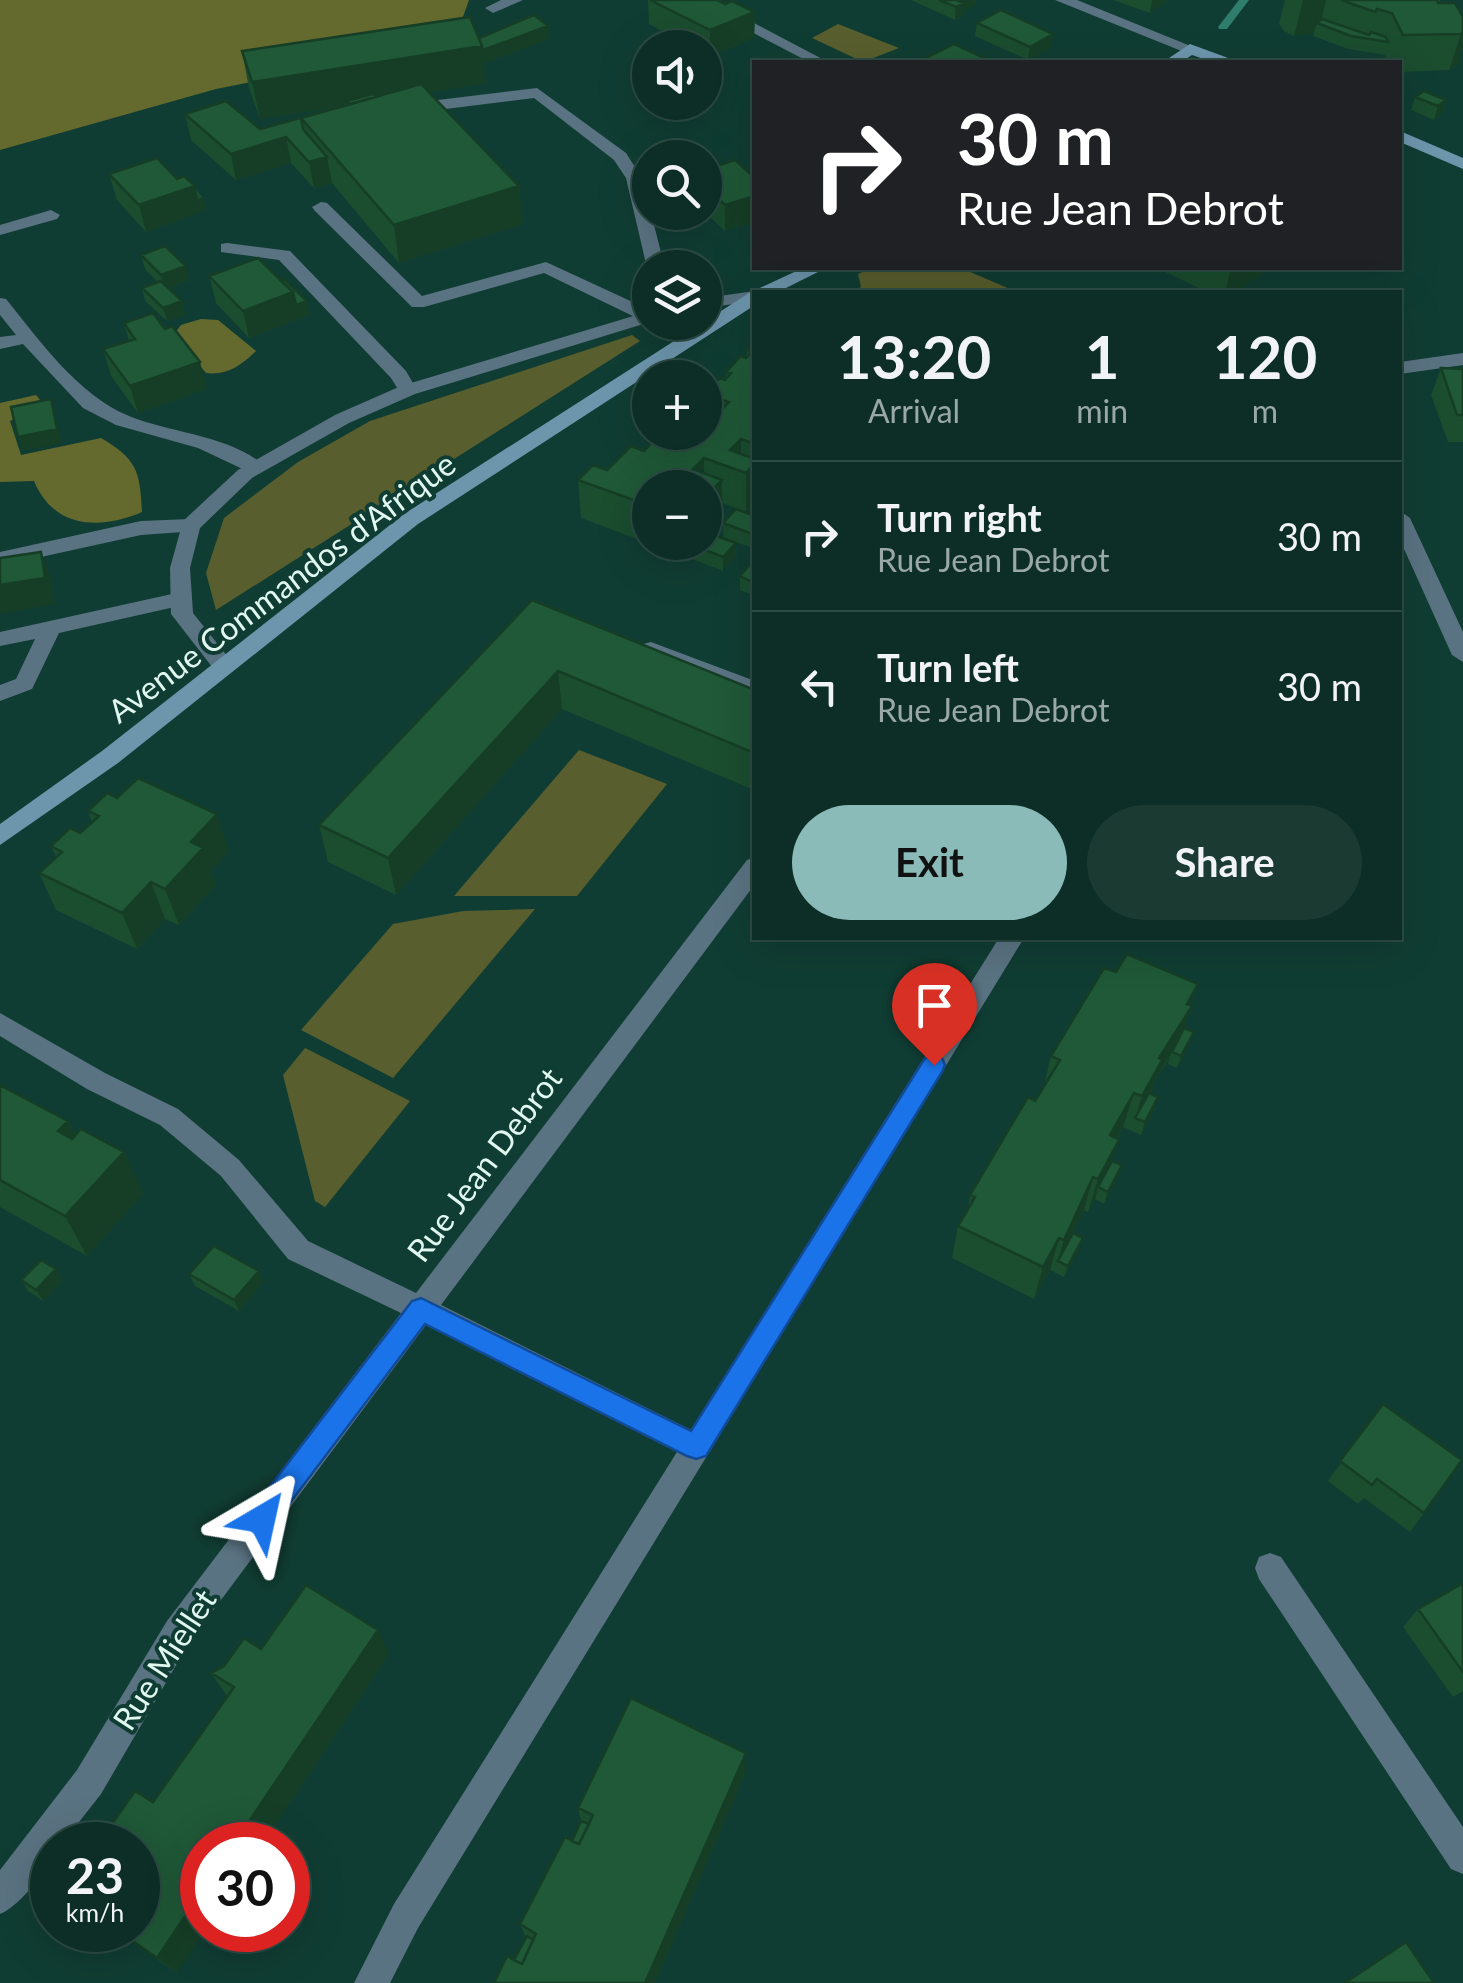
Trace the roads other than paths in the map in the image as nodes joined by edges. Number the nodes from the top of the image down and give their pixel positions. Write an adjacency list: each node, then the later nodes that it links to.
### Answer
1 (515, 0): 4 (street)
2 (698, 0): 6 (street)
3 (1063, 0): 5 (street)
4 (493, 8)
5 (1190, 49): 7 (main road); 8 (main road)
6 (816, 60)
7 (1173, 60)
8 (1220, 60)
9 (393, 111): 16 (street)
10 (1402, 137): 11 (main road)
11 (1463, 164)
12 (322, 207): 23 (street)
13 (51, 215): 14 (street)
14 (0, 230)
15 (227, 248): 29 (street)
16 (652, 250)
17 (813, 270): 18 (main road)
18 (768, 290)
19 (752, 296): 21 (street)
20 (752, 298): 39 (main road, Avenue Commandos d'Afrique)
21 (722, 301)
22 (0, 303): 25 (street)
23 (632, 308)
24 (632, 321): 29 (street)
25 (28, 338): 26 (street); 30 (street)
26 (0, 343)
27 (1463, 359): 28 (street)
28 (1402, 368)
29 (408, 390): 30 (street)
30 (256, 468): 32 (street)
31 (1402, 522): 38 (street)
32 (190, 526): 33 (street); 34 (street)
33 (0, 558)
34 (182, 599): 35 (street); 39 (street)
35 (51, 628): 36 (street); 41 (street)
36 (0, 639)
37 (628, 640): 40 (street)
38 (1463, 656)
39 (224, 667): 42 (main road, Avenue Commandos d'Afrique)
40 (752, 688)
41 (0, 692)
42 (0, 836)
43 (752, 870): 46 (street, Rue Jean Debrot)
44 (1011, 940): 47 (street)
45 (0, 1023): 46 (street)
46 (421, 1309): 47 (street, Rue Jean Debrot); 50 (street, Rue Miellet)
47 (696, 1447): 51 (street)
48 (1270, 1568): 49 (street)
49 (1463, 1857)
50 (0, 1898)
51 (371, 1983)

